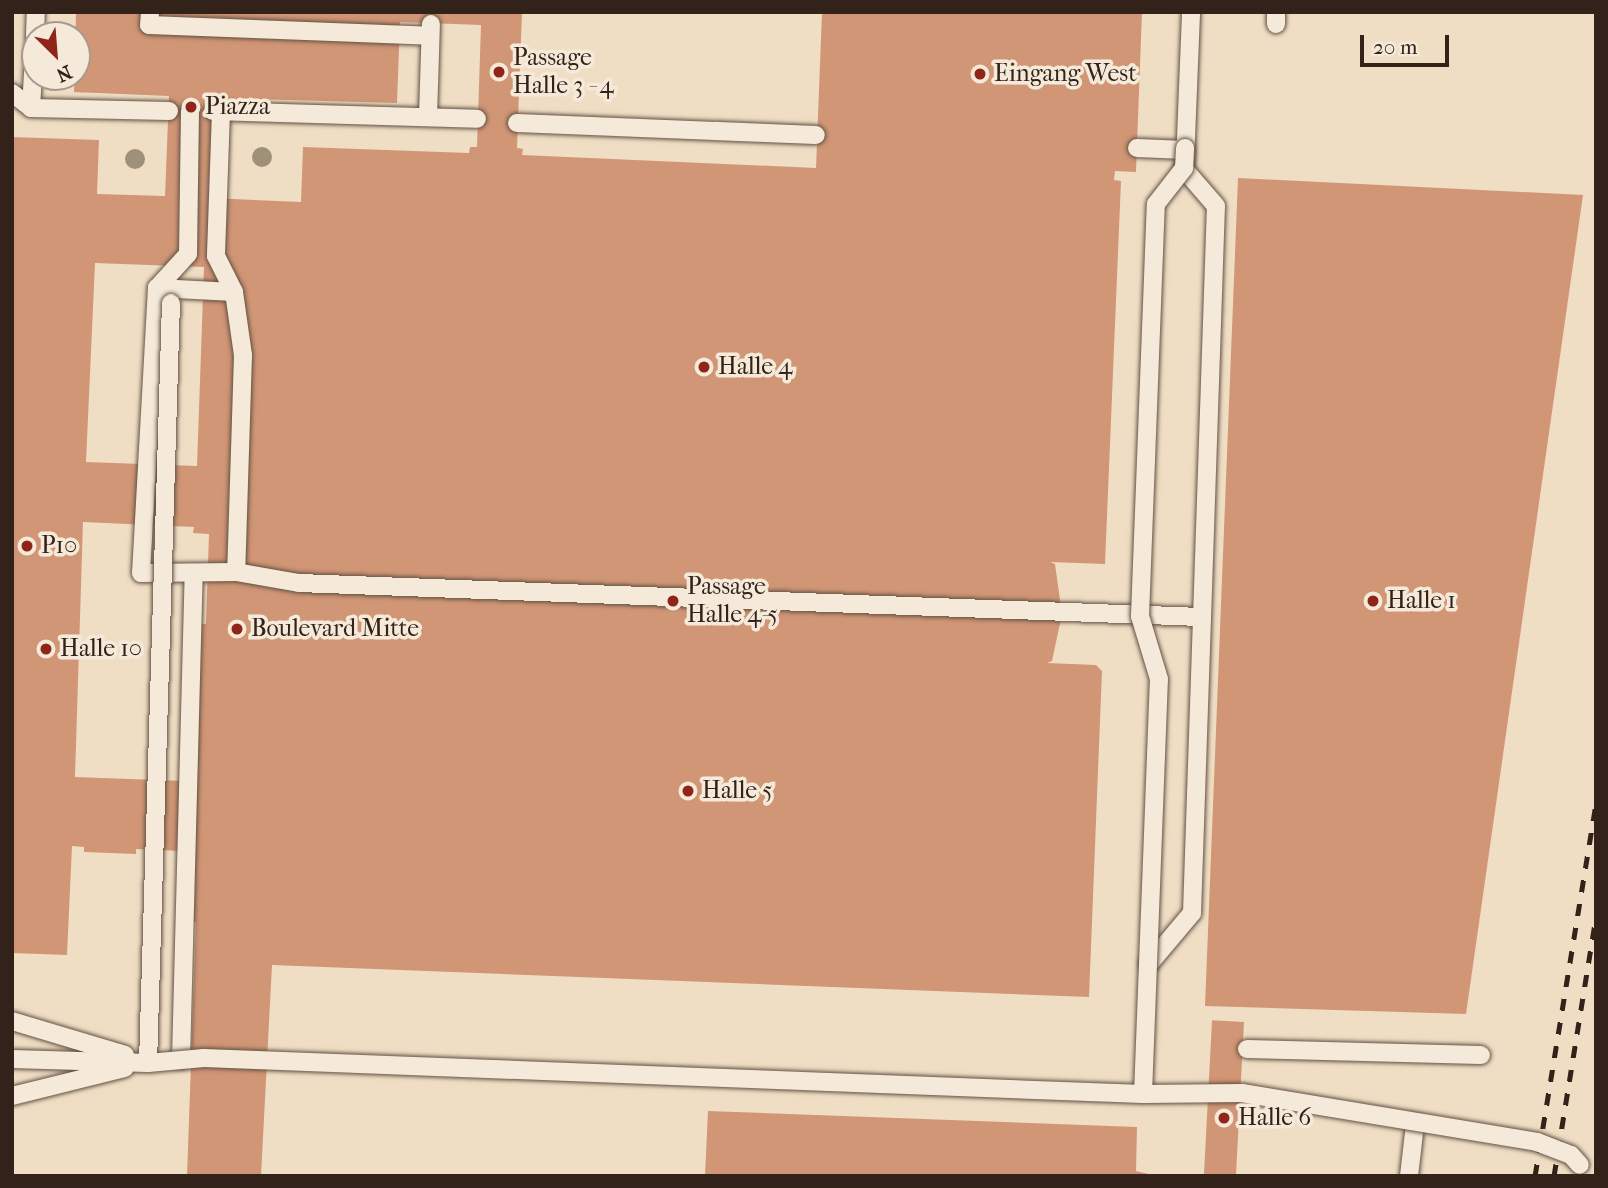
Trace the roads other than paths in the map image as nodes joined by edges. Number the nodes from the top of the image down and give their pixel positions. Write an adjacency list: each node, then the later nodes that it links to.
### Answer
1 (150, 12): 8 (lane)
2 (1190, 12): 13 (lane); 22 (lane, bridge)
3 (32, 91): 5 (lane)
4 (12, 93): 5 (lane)
5 (31, 108): 6 (lane)
6 (169, 111)
7 (190, 111): 15 (lane)
8 (428, 117): 9 (lane); 16 (lane)
9 (477, 119)
10 (517, 123): 11 (lane)
11 (816, 135)
12 (1137, 148): 13 (lane)
13 (1185, 150): 14 (lane)
14 (1184, 169): 20 (lane); 21 (lane)
15 (157, 288): 16 (lane); 19 (lane)
16 (234, 292): 18 (lane)
17 (172, 303): 30 (lane, bridge)
18 (236, 572): 19 (lane); 20 (lane)
19 (194, 573): 29 (lane)
20 (1140, 616): 21 (lane); 22 (lane)
21 (1202, 617): 23 (lane)
22 (1157, 672): 23 (lane); 32 (lane, bridge)
23 (1149, 964): 31 (lane)
24 (12, 1021): 30 (lane, bridge)
25 (1247, 1049): 26 (lane)
26 (1481, 1055)
27 (204, 1058): 29 (lane); 30 (lane, bridge); 31 (lane, bridge)
28 (12, 1059): 30 (lane, bridge)
29 (181, 1059): 30 (lane)
30 (148, 1063): 33 (lane, bridge)
31 (384, 1065): 32 (lane, bridge)
32 (1143, 1094): 34 (lane, bridge)
33 (12, 1096)
34 (1415, 1124): 35 (lane); 36 (lane, bridge)
35 (1409, 1176)
36 (1587, 1176)

